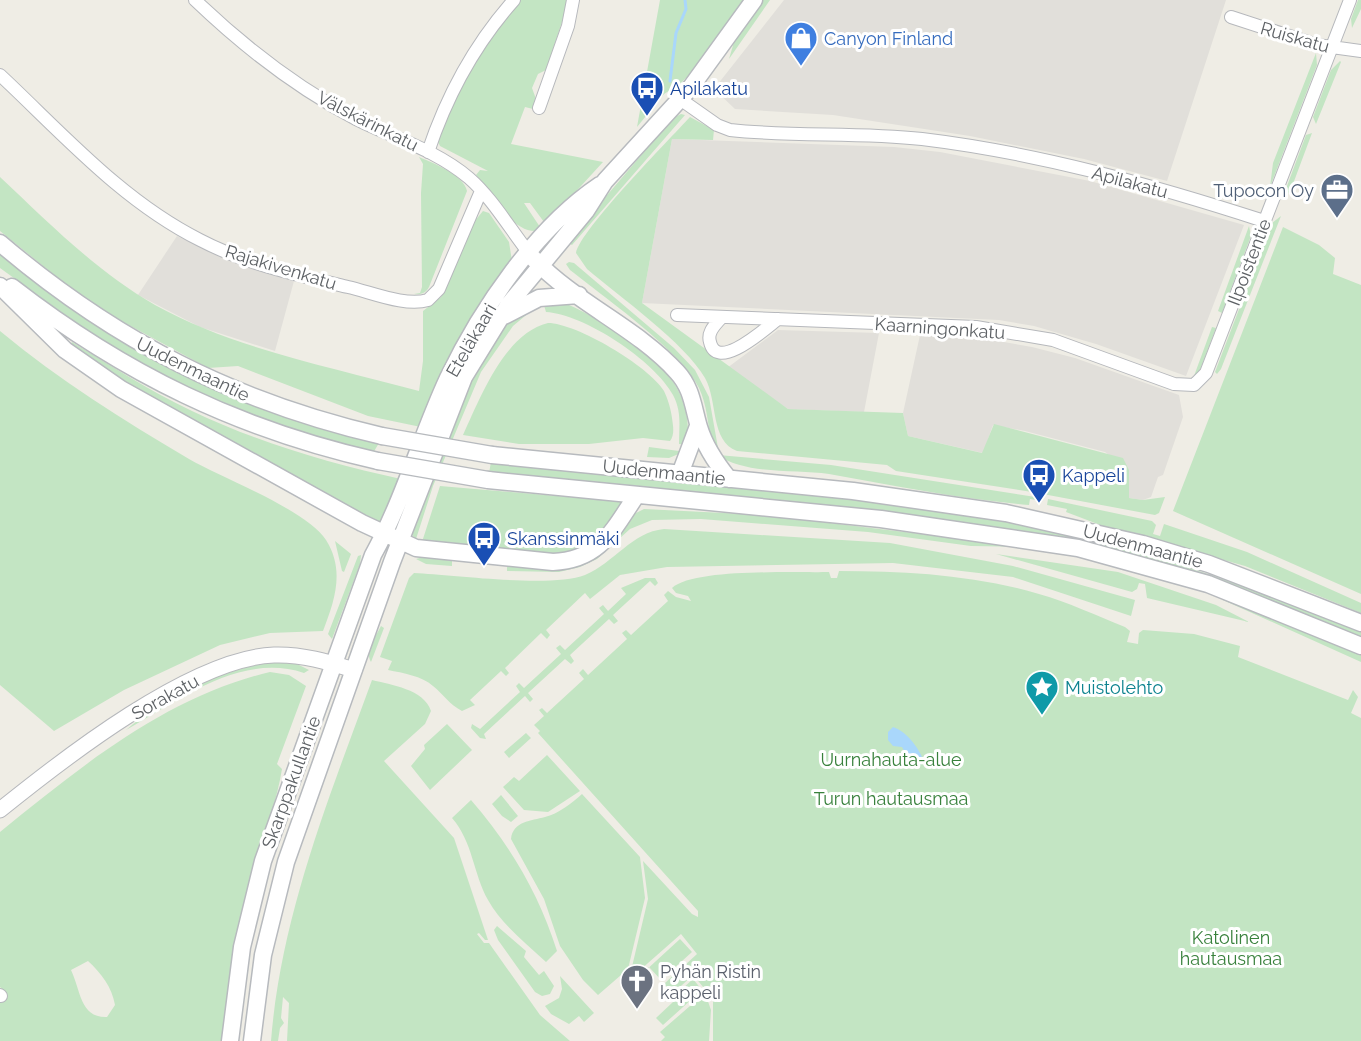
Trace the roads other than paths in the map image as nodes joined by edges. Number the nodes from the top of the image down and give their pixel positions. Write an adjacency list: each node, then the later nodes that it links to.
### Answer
1 (195, 0): 12 (street, Välskärinkatu)
2 (514, 0): 12 (street)
3 (573, 0): 11 (street)
4 (754, 0): 10 (main road, Eteläkaari)
5 (1350, 0): 7 (street, Ilpoistentie)
6 (1231, 17): 7 (street, Ruiskatu)
7 (1332, 48): 8 (street, Ruiskatu); 14 (street, Ilpoistentie)
8 (1361, 51)
9 (0, 75): 13 (street, Rajakivenkatu)
10 (680, 99): 14 (street, Apilakatu); 16 (main road, Eteläkaari)
11 (539, 108)
12 (428, 152): 13 (street, Välskärinkatu)
13 (481, 191): 16 (street, Välskärinkatu)
14 (1264, 221): 24 (street, Ilpoistentie)
15 (0, 243): 26 (main road, Uudenmaantie, bridge)
16 (534, 259): 19 (main road); 23 (main road, Eteläkaari); 30 (main road, Eteläkaari)
17 (0, 277): 28 (main road, Uudenmaantie, bridge)
18 (0, 286): 29 (main road)
19 (579, 295): 23 (main road); 25 (main road)
20 (677, 315): 21 (street, Kaarningonkatu)
21 (721, 318): 22 (street, Kaarningonkatu); 22 (street)
22 (778, 319): 24 (street, Kaarningonkatu)
23 (498, 320): 31 (main road, Eteläkaari)
24 (1194, 385)
25 (698, 426): 26 (main road); 27 (main road)
26 (680, 474): 27 (main road, Uudenmaantie)
27 (729, 478): 33 (main road, Uudenmaantie)
28 (636, 496): 31 (main road); 34 (main road, Uudenmaantie)
29 (362, 523): 30 (main road); 32 (main road)
30 (385, 533): 31 (main road); 32 (main road, Skarppakullantie)
31 (400, 541): 36 (main road, Skarppakullantie)
32 (373, 555): 35 (main road, Skarppakullantie)
33 (1361, 623)
34 (1361, 646)
35 (333, 664): 36 (street, Sorakatu); 37 (street, Sorakatu); 38 (main road, Skarppakullantie)
36 (354, 670): 39 (main road, Skarppakullantie)
37 (0, 810)
38 (230, 1041)
39 (252, 1041)

